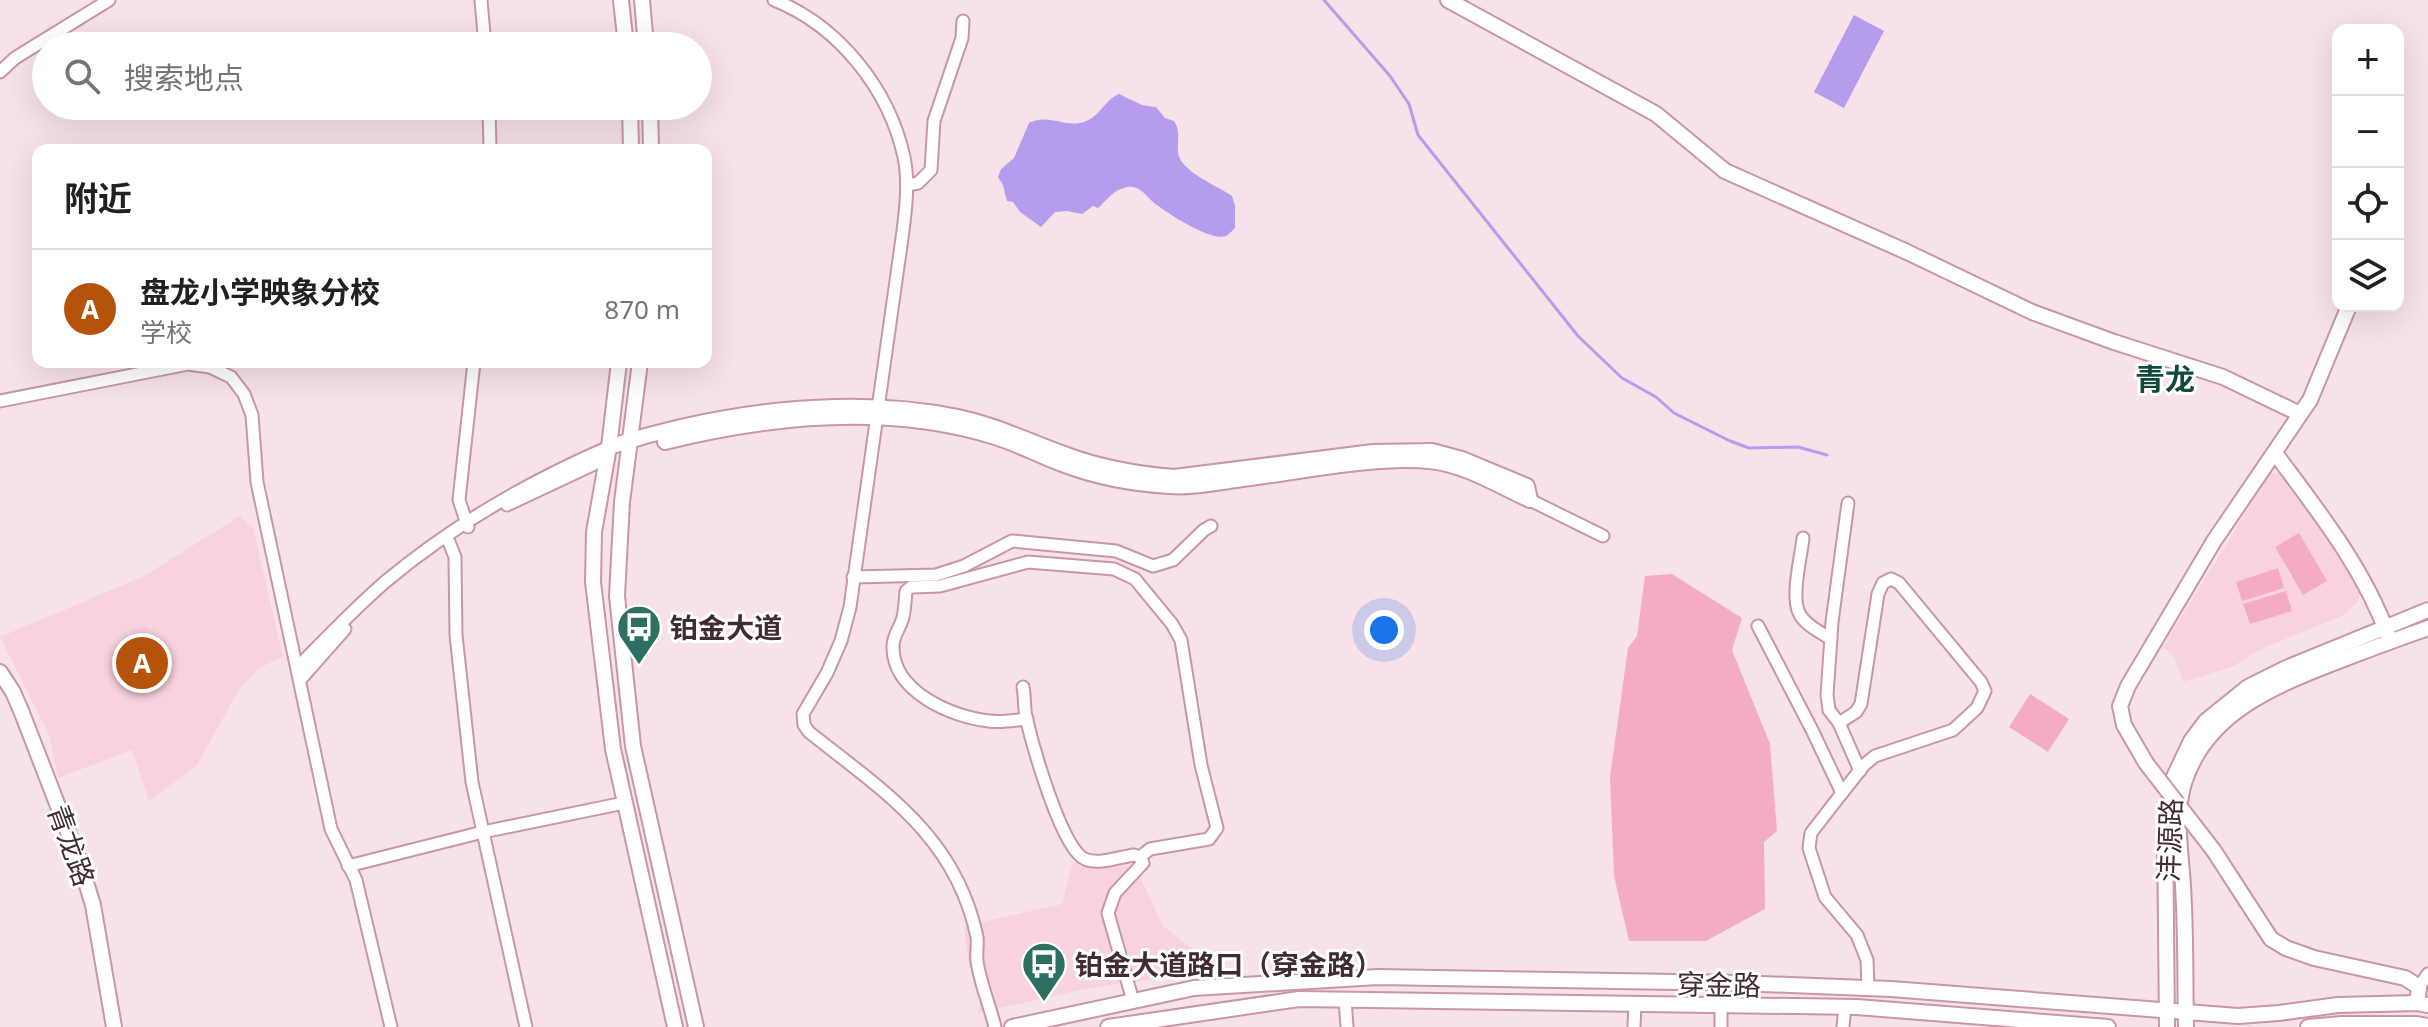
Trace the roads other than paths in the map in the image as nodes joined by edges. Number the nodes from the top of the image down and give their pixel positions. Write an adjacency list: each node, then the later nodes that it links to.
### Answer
1 (109, 0): 8 (street)
2 (481, 0): 9 (street)
3 (621, 0): 10 (main road)
4 (642, 0): 11 (main road)
5 (774, 0): 20 (street)
6 (1448, 0): 29 (main road)
7 (963, 21): 20 (street)
8 (57, 32)
9 (484, 32)
10 (624, 32)
11 (645, 32)
12 (32, 48): 13 (street)
13 (0, 72)
14 (489, 120): 17 (street)
15 (630, 120): 18 (main road)
16 (650, 120): 19 (main road)
17 (490, 144)
18 (631, 144)
19 (651, 144)
20 (907, 185): 28 (street)
21 (2347, 312): 29 (main road)
22 (168, 368): 27 (street)
23 (212, 368): 47 (street)
24 (473, 368): 35 (street)
25 (618, 368): 31 (main road)
26 (639, 368): 30 (main road)
27 (0, 401)
28 (876, 414): 30 (main road); 33 (main road); 40 (street)
29 (2300, 414): 32 (main road)
30 (629, 445): 31 (main road); 74 (main road)
31 (608, 453): 35 (street); 53 (main road)
32 (2275, 453): 44 (main road); 58 (main road, bridge)
33 (1530, 500): 37 (street)
34 (1848, 503): 45 (street)
35 (467, 524): 39 (street); 47 (street)
36 (1211, 526): 40 (street)
37 (1603, 536)
38 (1803, 538): 45 (street)
39 (449, 542): 47 (street); 54 (street)
40 (853, 577): 75 (street)
41 (2428, 610): 44 (main road, 沣源路)
42 (1758, 626): 52 (street)
43 (2428, 628): 44 (main road, 沣源路)
44 (2388, 634): 66 (main road, 沣源路); 67 (main road, 沣源路)
45 (1831, 639): 50 (street)
46 (0, 672): 70 (main road, 青龙路)
47 (299, 674): 56 (street)
48 (1023, 687): 49 (street)
49 (1027, 719): 55 (street); 55 (street)
50 (1839, 723): 51 (street); 51 (street)
51 (1860, 771): 52 (street)
52 (1842, 793): 59 (street)
53 (624, 803): 54 (street); 73 (main road)
54 (483, 832): 56 (street); 72 (street)
55 (1140, 857): 61 (street)
56 (348, 866): 71 (street)
57 (2428, 974): 58 (street)
58 (2419, 987): 63 (main road)
59 (1868, 988): 61 (main road, 穿金路); 66 (main road, 穿金路)
60 (1345, 999): 62 (main road, 穿金路); 77 (main road, 穿金路); 78 (street)
61 (1133, 1001): 76 (main road, 穿金路)
62 (1635, 1003): 64 (main road, 穿金路); 79 (street)
63 (2422, 1004): 67 (main road, 穿金路)
64 (1721, 1005): 65 (main road, 穿金路); 80 (street)
65 (1845, 1006): 68 (main road, 穿金路); 81 (street)
66 (2168, 1011): 67 (main road, 穿金路); 83 (main road, 沣源路)
67 (2186, 1020)
68 (2048, 1024): 82 (main road, 穿金路)
69 (2420, 1026): 84 (main road)
70 (114, 1027)
71 (391, 1027)
72 (526, 1027)
73 (675, 1027)
74 (696, 1027)
75 (995, 1027)
76 (1012, 1027)
77 (1108, 1027)
78 (1347, 1027)
79 (1634, 1027)
80 (1721, 1027)
81 (1843, 1027)
82 (2108, 1027)
83 (2167, 1027)
84 (2308, 1027)

